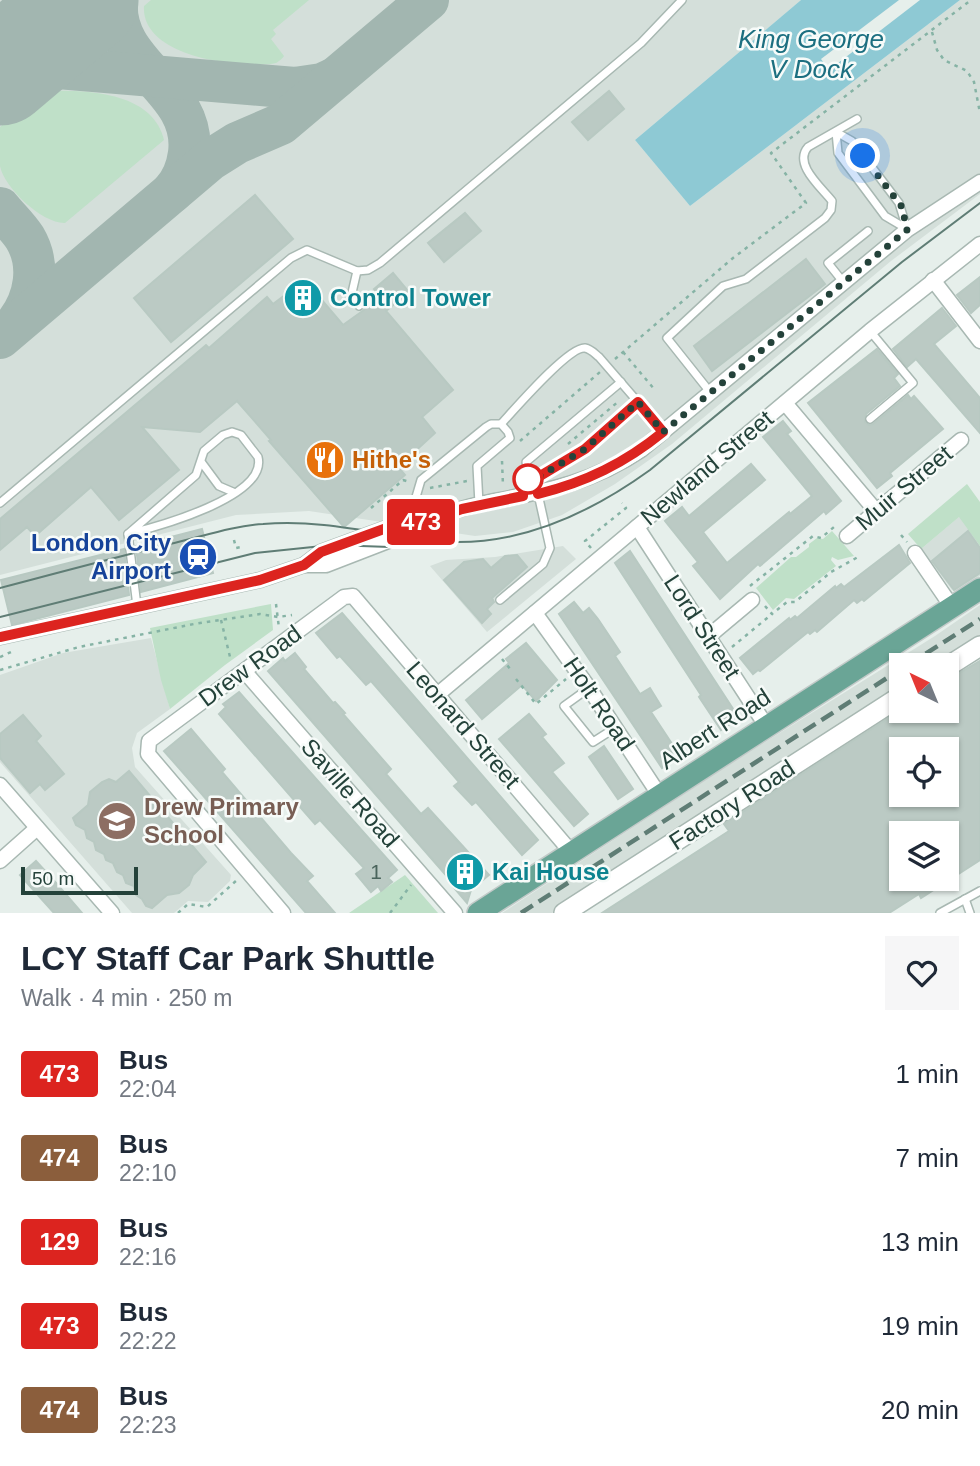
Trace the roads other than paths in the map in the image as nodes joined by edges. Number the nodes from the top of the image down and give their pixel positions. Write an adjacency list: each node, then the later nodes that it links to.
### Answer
1 (682, 0): 8 (lane)
2 (857, 118): 3 (lane)
3 (836, 132): 5 (lane); 5 (lane); 15 (lane)
4 (980, 181): 5 (street)
5 (907, 230): 10 (street)
6 (868, 231): 10 (lane)
7 (980, 244): 9 (street, Newland Street)
8 (357, 271): 11 (lane); 26 (lane)
9 (933, 280): 12 (street, Newland Street); 13 (street)
10 (844, 283): 15 (street)
11 (359, 306)
12 (870, 331): 17 (street, Newland Street); 18 (lane)
13 (980, 341)
14 (621, 382): 16 (lane); 19 (lane); 23 (lane)
15 (711, 393): 20 (street)
16 (638, 402): 20 (lane); 23 (lane)
17 (785, 403): 28 (street); 30 (street, Newland Street)
18 (870, 419)
19 (501, 424): 27 (lane); 29 (lane)
20 (663, 432): 25 (street)
21 (961, 440): 28 (street, Muir Street)
22 (201, 461): 24 (lane); 24 (lane); 31 (lane)
23 (529, 478): 25 (lane)
24 (234, 492): 31 (lane)
25 (530, 495): 27 (street); 37 (lane)
26 (0, 503)
27 (479, 505): 29 (street)
28 (876, 511): 32 (street, Muir Street)
29 (424, 521): 38 (street)
30 (637, 527): 40 (street, Newland Street); 41 (street, Lord Street)
31 (128, 534): 38 (lane)
32 (847, 536)
33 (915, 553): 39 (street)
34 (980, 589): 39 (main road, Albert Road)
35 (354, 596): 45 (street, Drew Road); 47 (street, Leonard Street)
36 (755, 598): 41 (street)
37 (500, 600)
38 (137, 607): 42 (street)
39 (953, 607): 49 (main road, Albert Road)
40 (535, 613): 46 (street, Holt Road); 47 (street, Newland Street)
41 (709, 636): 49 (street, Lord Street)
42 (0, 637)
43 (980, 646): 44 (street)
44 (959, 659)
45 (241, 673): 59 (street, Drew Road); 60 (street, Saville Road)
46 (589, 688): 50 (street, Holt Road); 50 (lane)
47 (437, 695): 54 (street, Leonard Street)
48 (889, 704): 62 (street, Factory Road)
49 (767, 727): 52 (main road, Albert Road)
50 (615, 728): 52 (street, Holt Road)
51 (0, 785): 53 (street)
52 (660, 796): 54 (main road, Albert Road)
53 (37, 828): 55 (street); 58 (street)
54 (572, 853): 61 (main road, Albert Road)
55 (0, 861)
56 (980, 891): 57 (lane)
57 (965, 899): 63 (lane); 64 (lane)
58 (112, 913)
59 (283, 913)
60 (455, 913)
61 (478, 913)
62 (564, 913)
63 (940, 913)
64 (970, 913)

